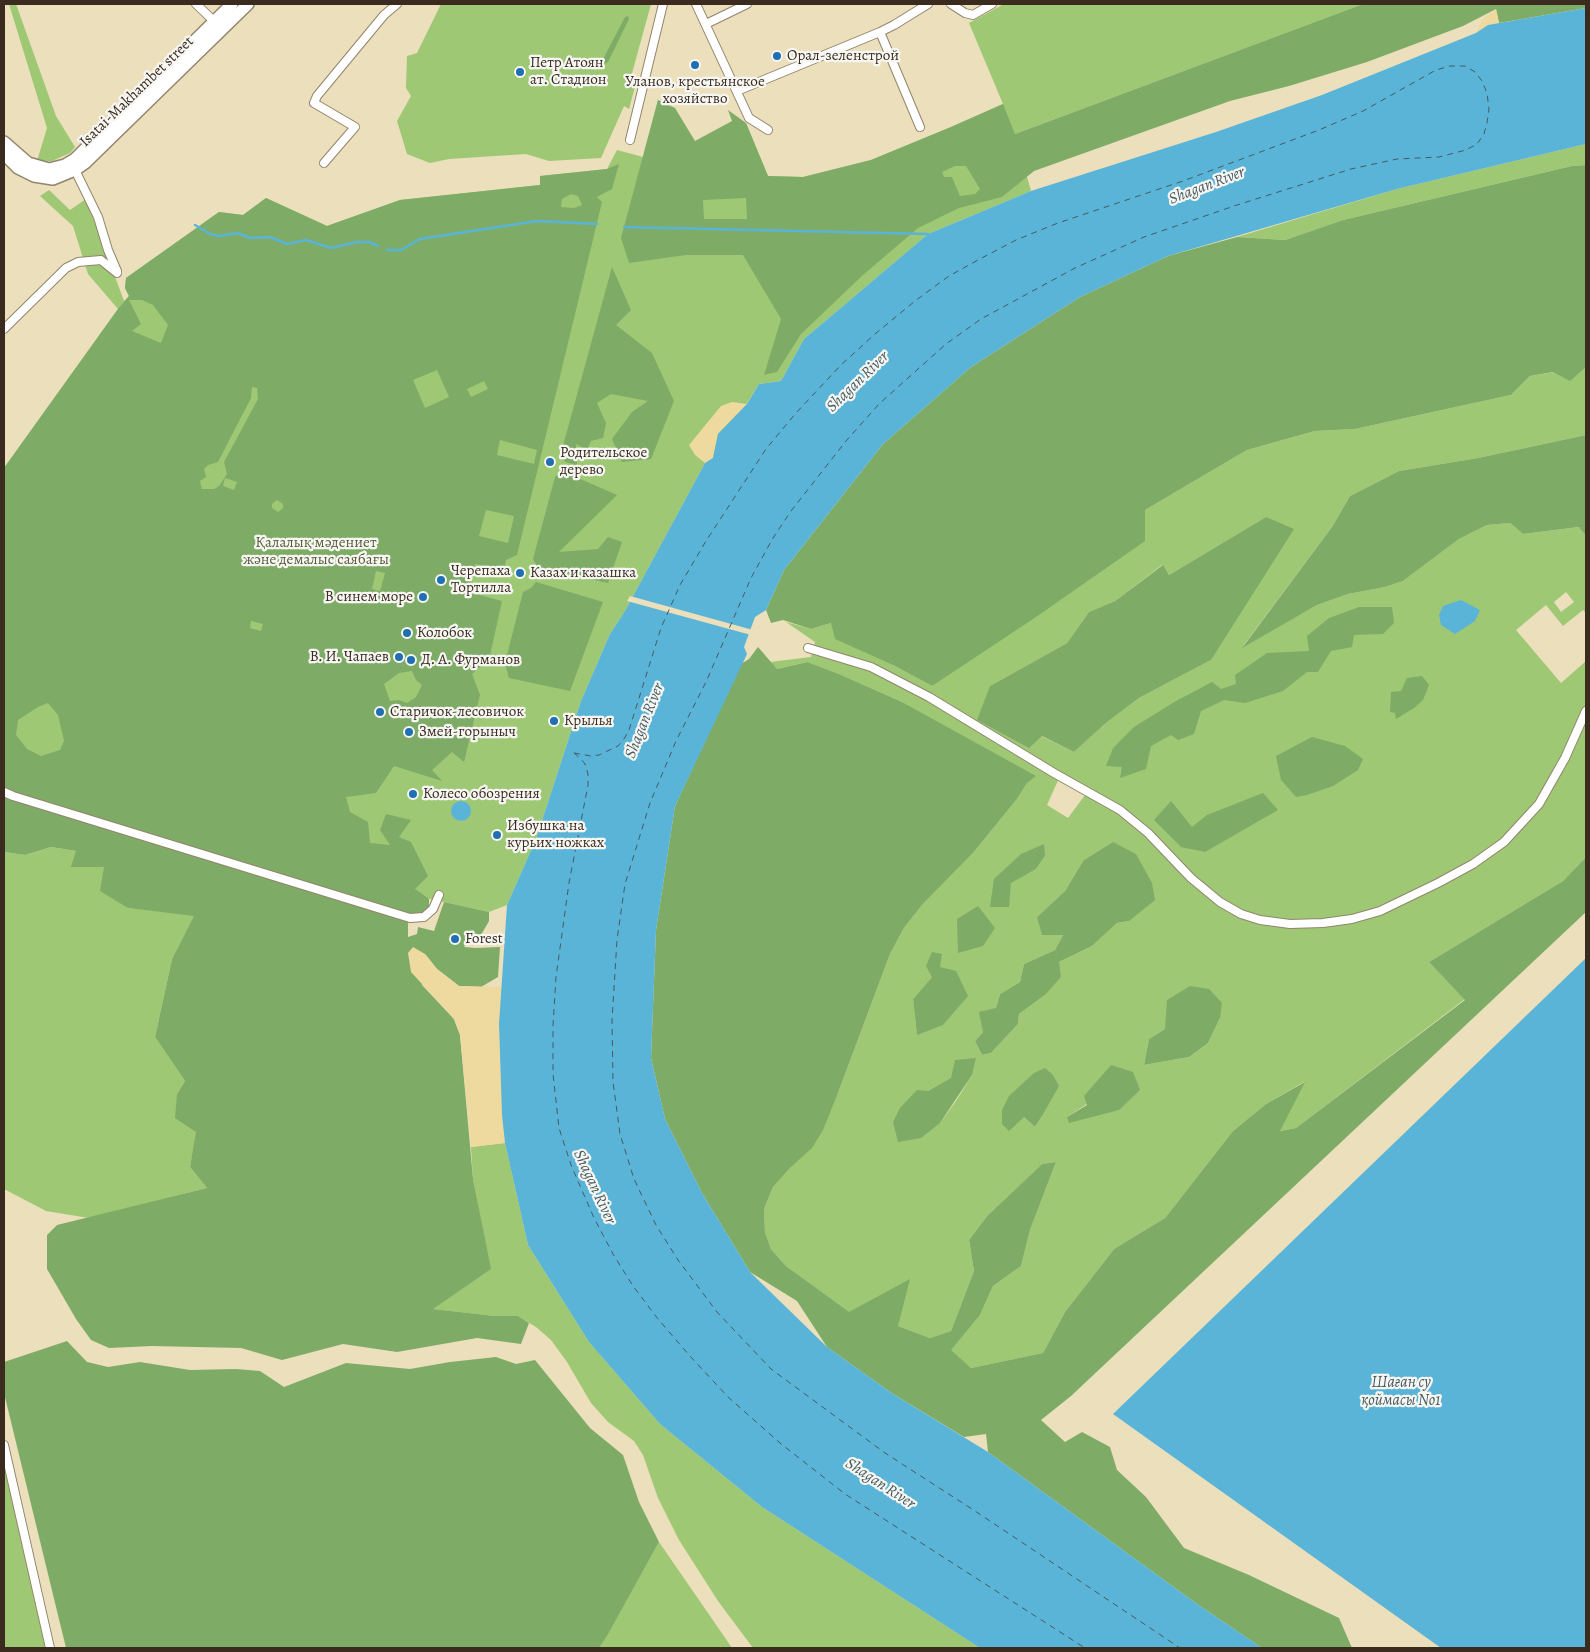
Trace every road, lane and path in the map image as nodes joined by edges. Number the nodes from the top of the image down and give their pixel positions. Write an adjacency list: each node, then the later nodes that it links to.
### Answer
1 (196, 4): 12 (street)
2 (232, 4): 12 (main road, Isatai-Makhambet street)
3 (248, 4): 12 (main road, Isatai-Makhambet street)
4 (397, 4): 20 (street)
5 (663, 4): 17 (street)
6 (696, 4): 11 (street)
7 (747, 4): 11 (street)
8 (928, 4): 13 (street)
9 (951, 4): 10 (street)
10 (992, 4)
11 (706, 24): 14 (street)
12 (218, 26): 18 (main road, Isatai-Makhambet street); 21 (main road, Isatai-Makhambet street)
13 (880, 32): 14 (street); 15 (street)
14 (737, 91): 16 (street)
15 (920, 127)
16 (768, 130)
17 (630, 140)
18 (4, 142)
19 (4, 154): 21 (main road, Isatai-Makhambet street)
20 (324, 163)
21 (75, 170): 22 (street)
22 (4, 329)
23 (808, 648): 24 (street)
24 (1586, 711)
25 (4, 792): 26 (street)
26 (439, 895)
27 (4, 1445): 28 (street)
28 (5, 1457): 29 (street)
29 (50, 1648)

